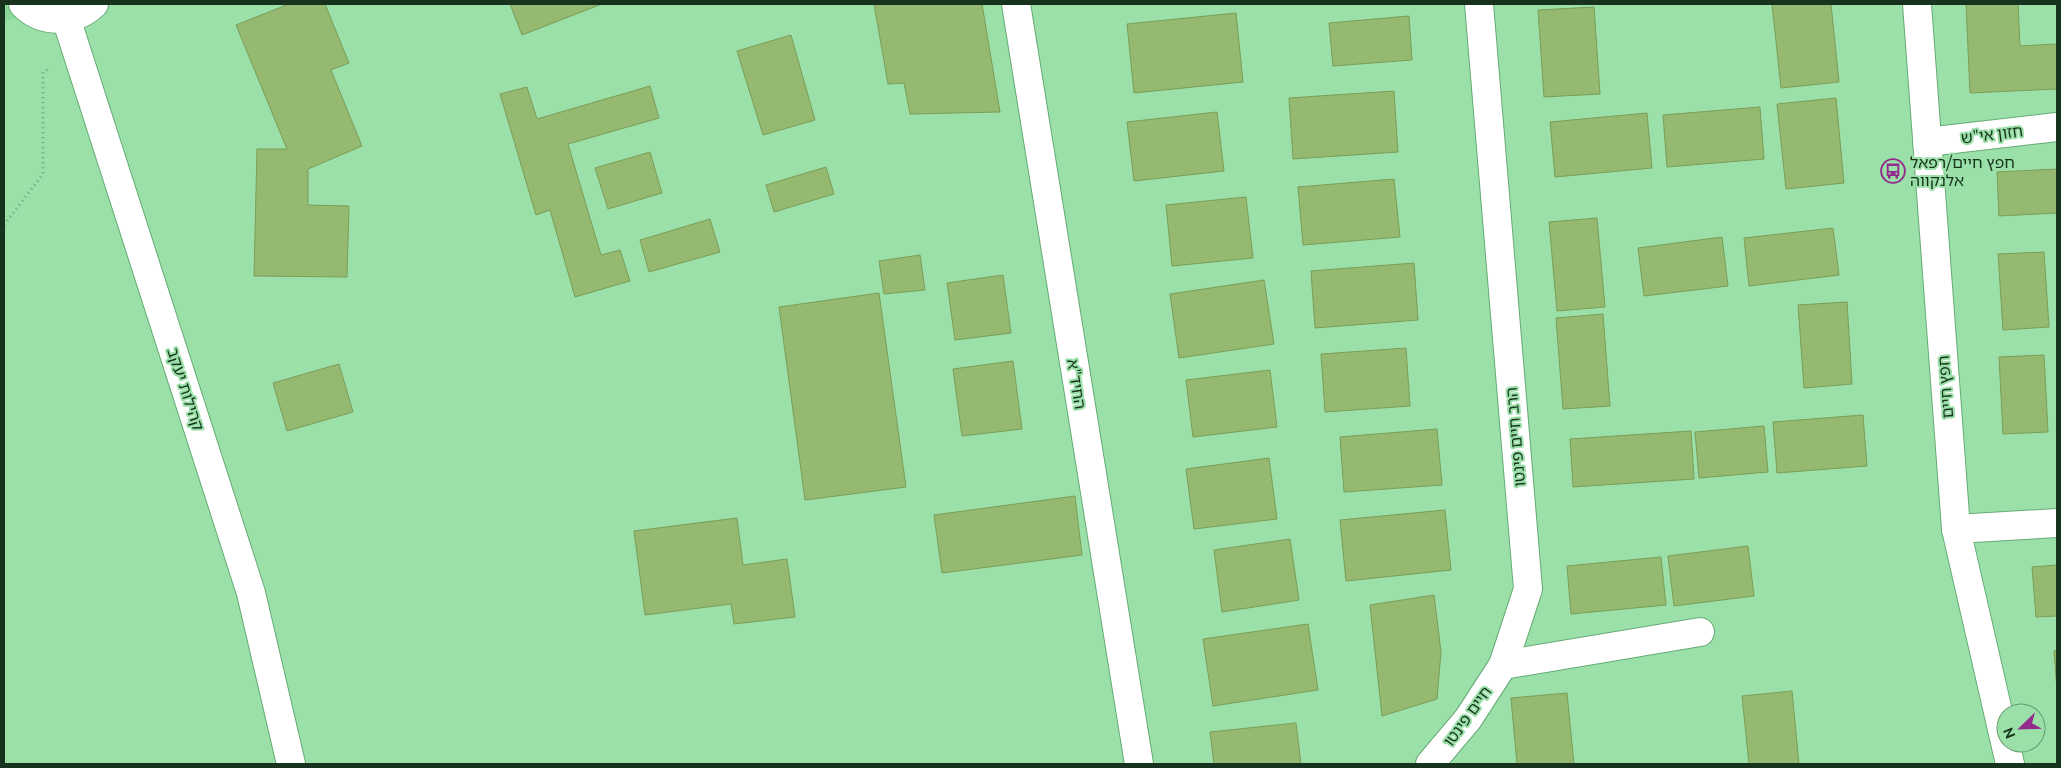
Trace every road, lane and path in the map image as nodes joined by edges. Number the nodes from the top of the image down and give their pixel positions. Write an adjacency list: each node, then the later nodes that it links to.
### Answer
1 (94, 4): 6 (street)
2 (1016, 4): 16 (street, החיד"א)
3 (1479, 4): 14 (street, הרב חיים פינטו)
4 (1917, 4): 9 (street, חפץ חיים)
5 (17, 6): 6 (street)
6 (66, 18): 7 (street, קהילות יעקב)
7 (80, 56): 10 (path); 15 (street, קהילות יעקב)
8 (2057, 127): 9 (street, חזון אי"ש)
9 (1927, 142): 12 (street, חפץ חיים)
10 (4, 226)
11 (2057, 523): 12 (street)
12 (1956, 529): 18 (street, חפץ חיים)
13 (1700, 632): 14 (street)
14 (1502, 665): 17 (street, חיים פינטו)
15 (291, 764)
16 (1139, 764)
17 (1430, 764)
18 (2010, 764)

